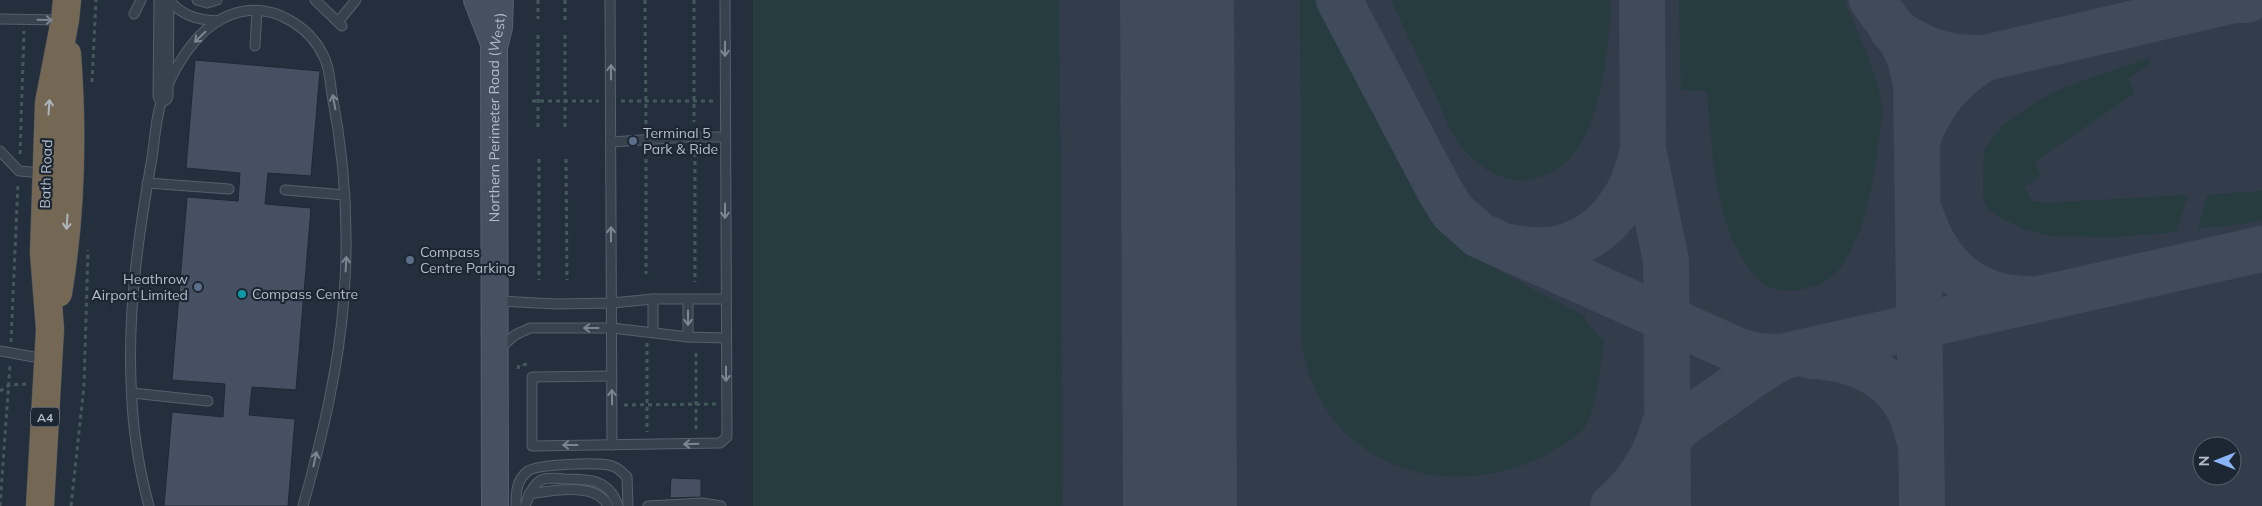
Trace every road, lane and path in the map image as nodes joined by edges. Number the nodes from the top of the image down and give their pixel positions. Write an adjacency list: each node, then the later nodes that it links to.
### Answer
1 (96, 0): 29 (path)
2 (141, 0): 19 (lane)
3 (164, 0): 30 (street)
4 (169, 0): 23 (lane)
5 (197, 0): 6 (lane)
6 (217, 0)
7 (315, 0): 8 (lane)
8 (356, 0)
9 (477, 0): 28 (street)
10 (500, 0): 28 (street, Northern Perimeter Road (West))
11 (538, 0): 21 (path)
12 (565, 0): 24 (path)
13 (610, 0): 34 (lane, one-way to 13)
14 (645, 0): 35 (path)
15 (694, 0): 36 (path)
16 (724, 0): 37 (lane, one-way to 37)
17 (66, 10): 22 (lane, one-way to 17); 50 (highway, Bath Road / A4)
18 (257, 11): 23 (lane); 27 (lane); 54 (lane, one-way to 18)
19 (134, 14)
20 (0, 19): 22 (lane)
21 (538, 19)
22 (25, 20): 49 (path, Bath Road)
23 (218, 20): 30 (lane, one-way to 30)
24 (565, 20)
25 (538, 35): 32 (path)
26 (565, 35): 33 (path)
27 (255, 46)
28 (494, 47): 62 (street, Northern Perimeter Road (West))
29 (93, 68)
30 (163, 96): 51 (lane)
31 (532, 101): 32 (path)
32 (538, 101): 33 (path); 39 (path)
33 (565, 101): 34 (path); 40 (path)
34 (611, 101): 35 (path); 43 (lane)
35 (645, 101): 36 (path); 41 (path)
36 (694, 101): 37 (path); 38 (path)
37 (725, 101): 42 (lane)
38 (694, 122)
39 (538, 128)
40 (565, 128)
41 (646, 128)
42 (725, 137): 43 (lane); 60 (lane, one-way to 60)
43 (611, 142): 63 (lane, one-way to 43)
44 (0, 151): 49 (lane)
45 (695, 153): 58 (path)
46 (539, 159): 56 (path)
47 (566, 159): 57 (path)
48 (646, 159): 55 (path)
49 (19, 171): 50 (lane)
50 (58, 173): 71 (highway, Bath Road / A4)
51 (147, 184): 52 (lane); 74 (lane)
52 (229, 190)
53 (285, 190): 54 (lane)
54 (345, 195): 88 (lane, one-way to 54)
55 (646, 274)
56 (539, 280)
57 (567, 280)
58 (695, 282)
59 (653, 299): 61 (lane); 63 (lane); 65 (lane)
60 (726, 299): 61 (lane); 67 (lane)
61 (688, 300): 66 (lane, one-way to 66)
62 (493, 301): 63 (lane); 70 (street, Northern Perimeter Road (West))
63 (612, 303): 64 (lane)
64 (612, 328): 65 (lane); 70 (lane, one-way to 70); 72 (lane)
65 (650, 336): 66 (lane); 76 (path)
66 (688, 337): 67 (lane)
67 (726, 338): 78 (lane, one-way to 78)
68 (0, 351): 71 (lane)
69 (696, 353): 77 (path)
70 (494, 354): 89 (street, Northern Perimeter Road (West))
71 (47, 371): 73 (path); 85 (highway, Bath Road / A4)
72 (612, 376): 79 (lane, one-way to 72); 83 (lane, one-way to 72)
73 (0, 392)
74 (132, 393): 75 (lane); 87 (lane)
75 (208, 401)
76 (647, 404): 77 (path); 79 (path); 80 (path)
77 (696, 404): 78 (path); 82 (path)
78 (726, 404): 83 (lane, one-way to 83)
79 (612, 405): 83 (lane)
80 (647, 432)
81 (79, 436): 86 (path)
82 (696, 436)
83 (612, 445)
84 (529, 494): 91 (lane); 92 (lane); 93 (lane)
85 (40, 506)
86 (71, 506)
87 (149, 506)
88 (303, 506)
89 (495, 506)
90 (516, 506): 94 (lane)
91 (525, 506)
92 (608, 506)
93 (618, 506)
94 (628, 506)
95 (648, 506): 96 (lane)
96 (721, 506)

